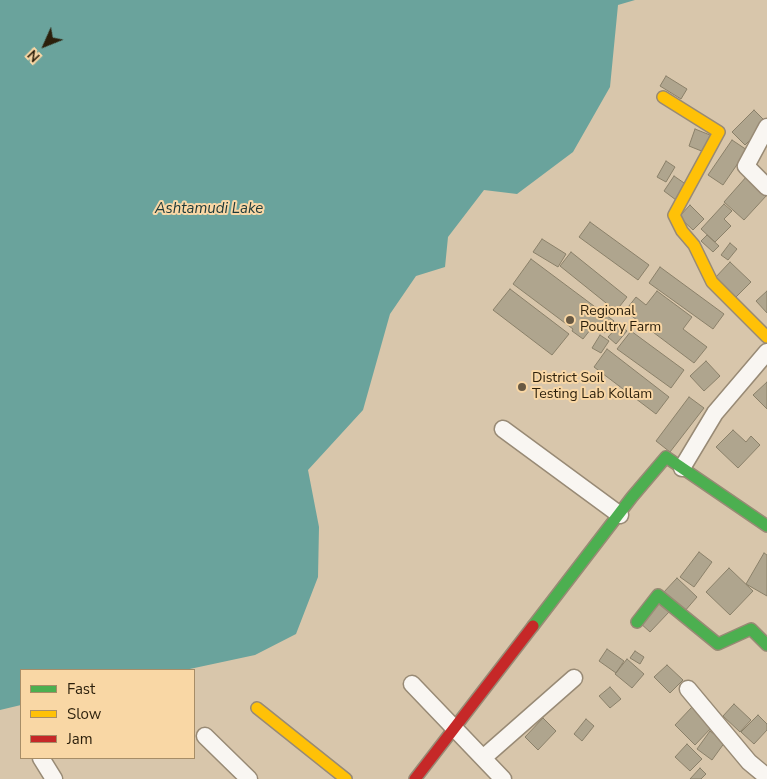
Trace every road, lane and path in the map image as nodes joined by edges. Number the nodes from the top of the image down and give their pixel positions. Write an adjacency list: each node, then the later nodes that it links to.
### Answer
1 (663, 97): 4 (street)
2 (767, 127): 3 (street)
3 (767, 187)
4 (767, 337)
5 (767, 352): 7 (street)
6 (503, 428): 8 (street)
7 (682, 468): 8 (street); 9 (street)
8 (620, 515): 16 (street)
9 (767, 526)
10 (637, 622): 11 (street)
11 (767, 645)
12 (574, 678): 18 (street)
13 (412, 684): 16 (street)
14 (688, 690): 20 (street)
15 (257, 708): 24 (street)
16 (454, 728): 18 (street); 25 (street)
17 (205, 736): 23 (street)
18 (483, 758): 21 (street)
19 (42, 759): 22 (street)
20 (767, 777)
21 (499, 778)
22 (54, 779)
23 (249, 779)
24 (346, 779)
25 (415, 779)

